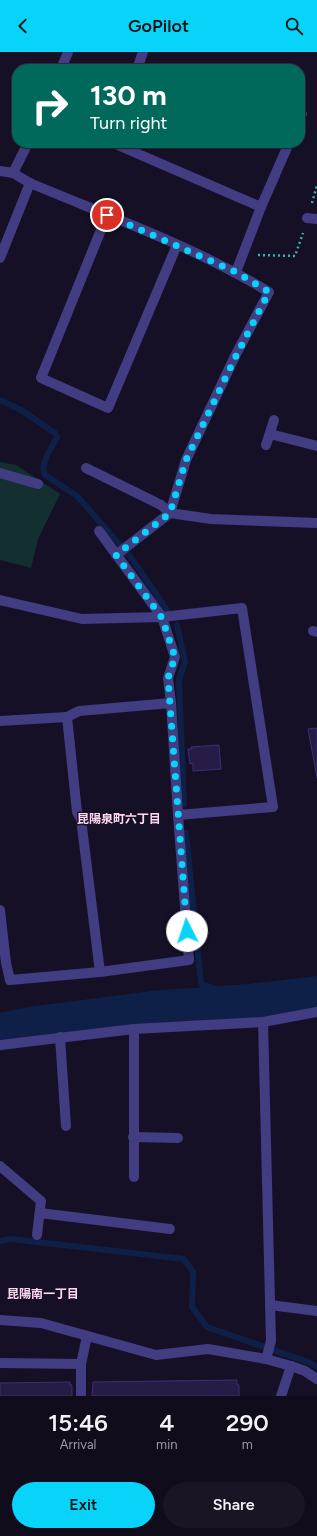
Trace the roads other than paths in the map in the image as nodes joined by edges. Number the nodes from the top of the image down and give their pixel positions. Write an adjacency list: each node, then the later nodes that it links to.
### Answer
1 (68, 52): 3 (street)
2 (143, 52): 4 (street)
3 (63, 64)
4 (139, 64)
5 (26, 148): 9 (street)
6 (125, 148): 11 (street)
7 (287, 148): 11 (street)
8 (0, 171): 9 (street)
9 (13, 174): 10 (street)
10 (30, 183): 12 (street); 14 (street)
11 (261, 207): 15 (street)
12 (107, 215): 13 (street); 13 (street)
13 (177, 245): 15 (street)
14 (0, 258)
15 (236, 272): 23 (street)
16 (274, 420): 17 (street)
17 (270, 434): 18 (street); 19 (street)
18 (266, 445)
19 (317, 446)
20 (86, 468): 23 (street)
21 (0, 473): 22 (street)
22 (38, 484)
23 (170, 513): 24 (street); 26 (street)
24 (317, 524)
25 (99, 531): 26 (street)
26 (116, 555): 28 (street)
27 (0, 600): 28 (street)
28 (162, 618): 29 (street); 32 (street)
29 (170, 703): 30 (street); 32 (street)
30 (68, 717): 31 (street); 35 (street)
31 (0, 721)
32 (178, 815): 35 (street)
33 (0, 910): 34 (street)
34 (3, 963): 35 (street)
35 (100, 972)
36 (317, 1012): 37 (street)
37 (263, 1022): 38 (street); 49 (street)
38 (134, 1029): 39 (street); 42 (street)
39 (60, 1038): 40 (street); 41 (street)
40 (0, 1045)
41 (66, 1126)
42 (133, 1138): 43 (street); 45 (street)
43 (178, 1138)
44 (1, 1170): 46 (street)
45 (134, 1177)
46 (40, 1213): 47 (street); 48 (street)
47 (170, 1229)
48 (37, 1235)
49 (270, 1305): 50 (street); 53 (street)
50 (317, 1311)
51 (0, 1320): 52 (street)
52 (87, 1336): 53 (street); 55 (street)
53 (266, 1359): 56 (street)
54 (0, 1363): 55 (street)
55 (81, 1364): 58 (street)
56 (291, 1366): 57 (street); 59 (street)
57 (317, 1379)
58 (81, 1396)
59 (281, 1396)

